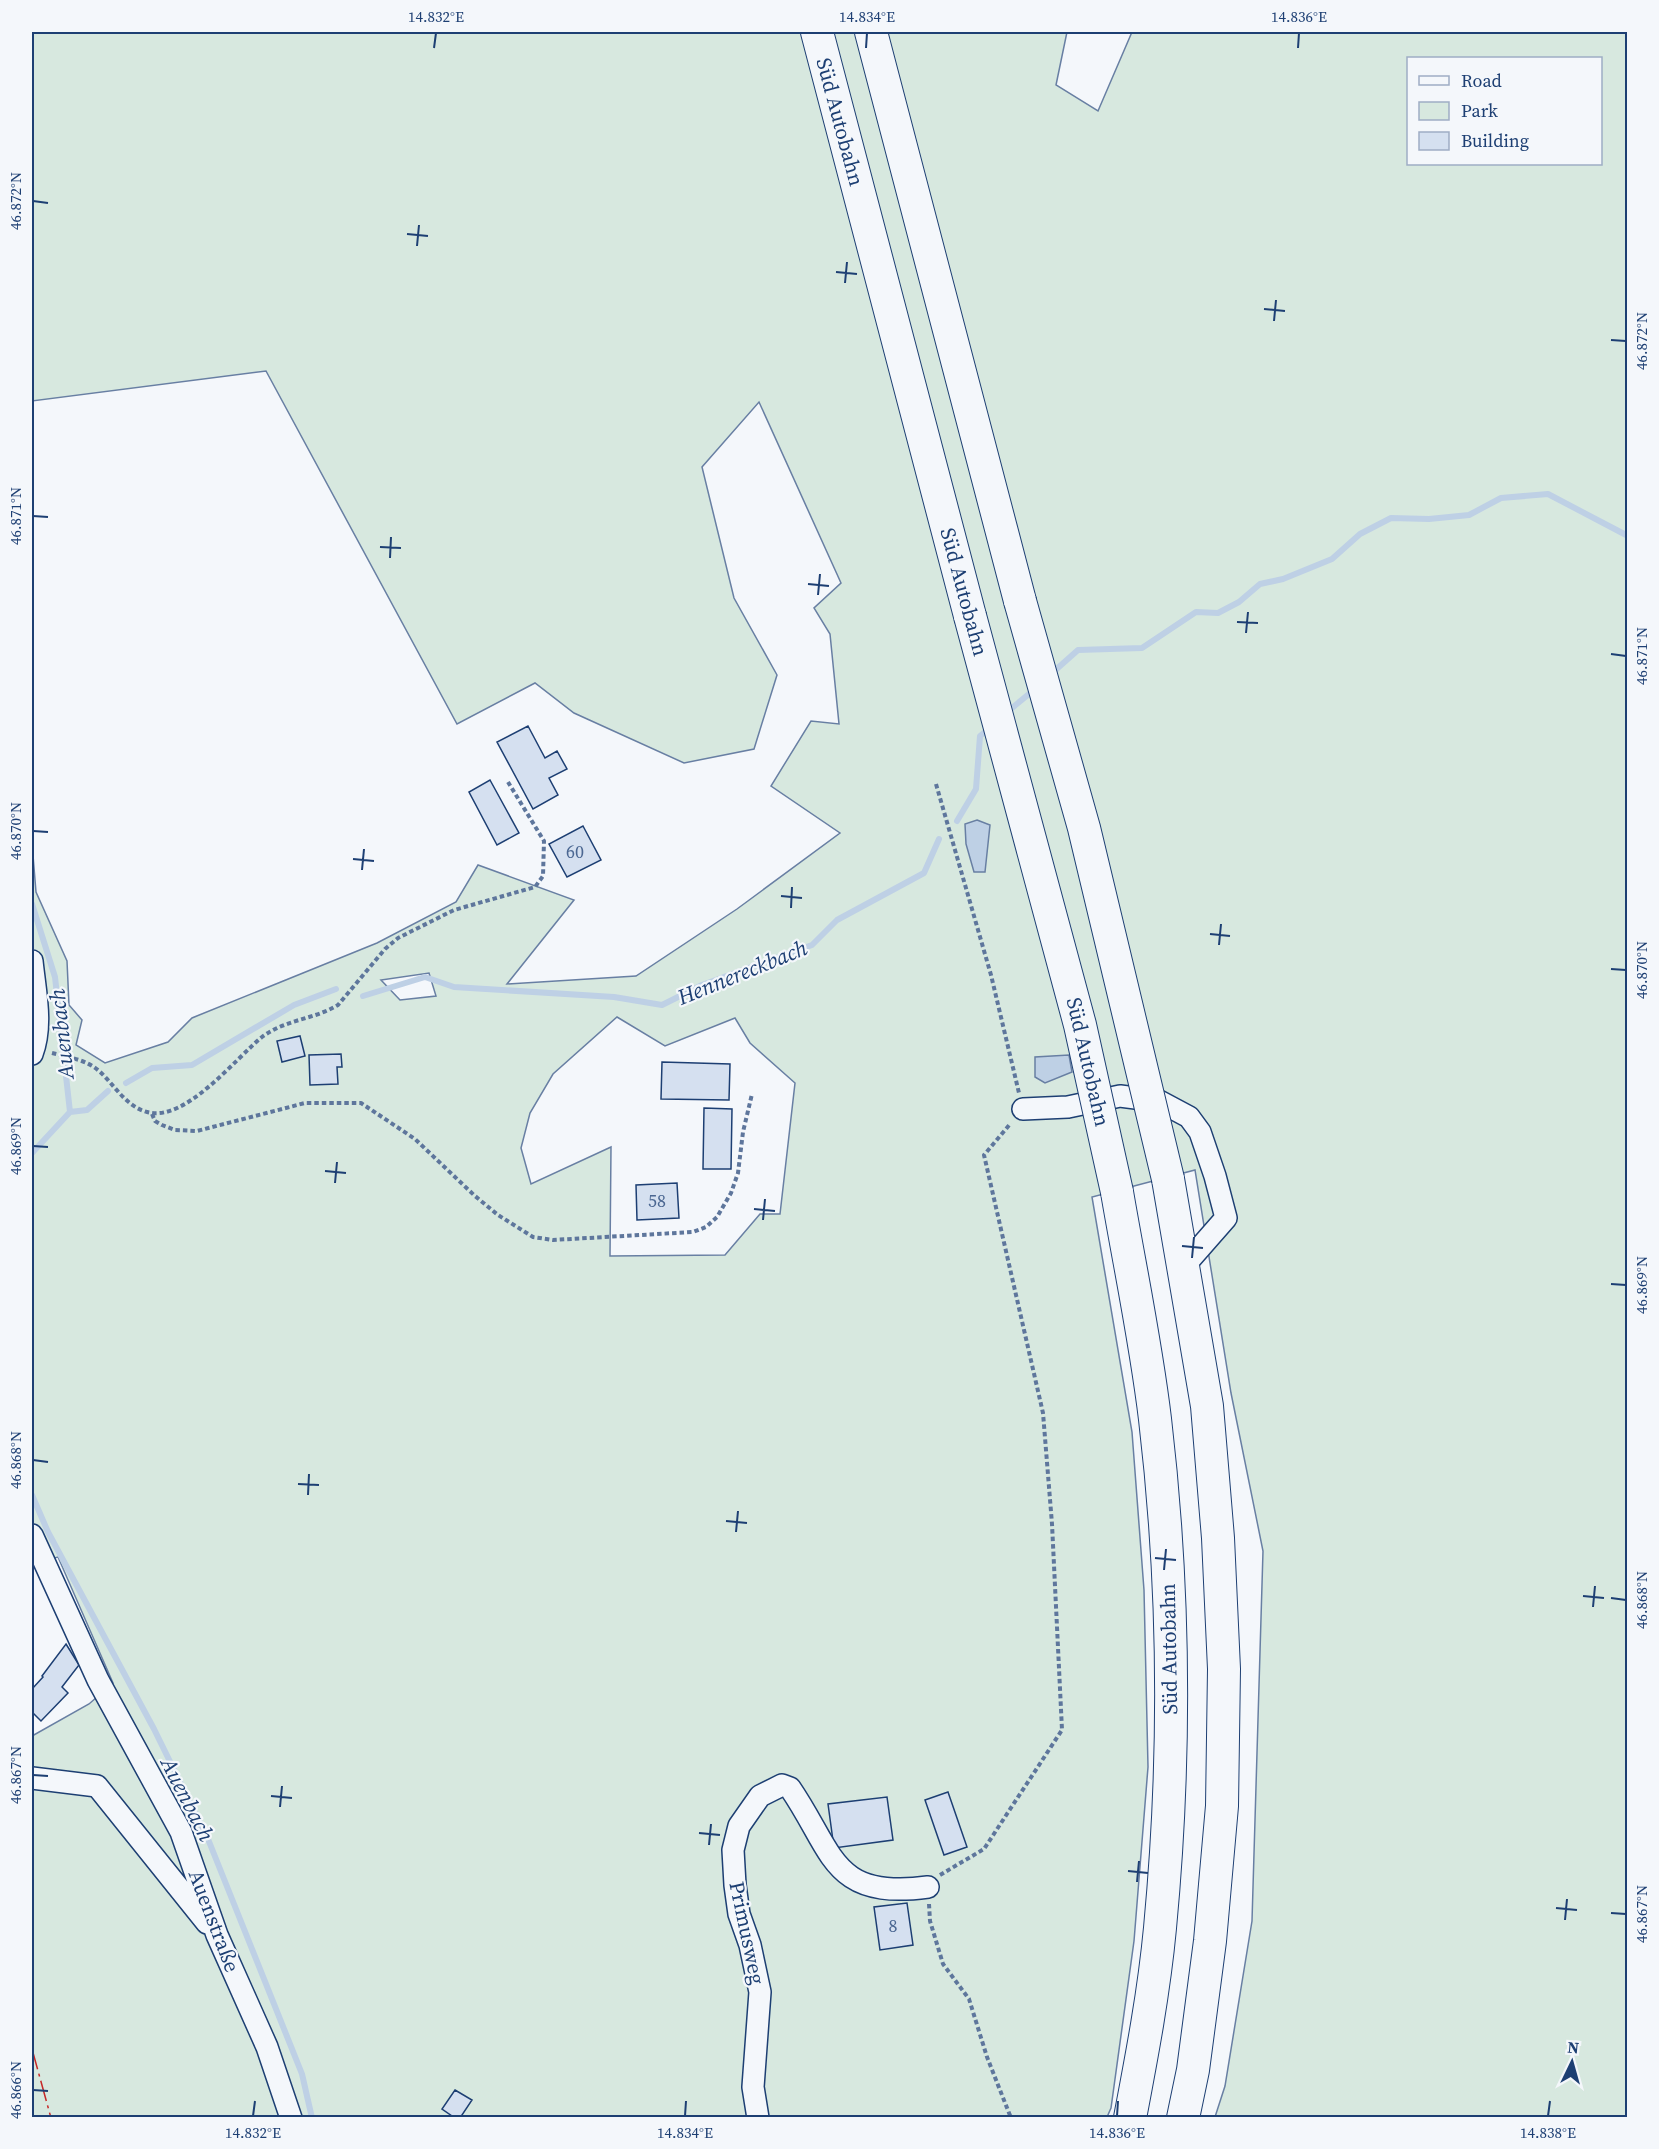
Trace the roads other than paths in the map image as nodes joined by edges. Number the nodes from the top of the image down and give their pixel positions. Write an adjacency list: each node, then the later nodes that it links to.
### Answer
1 (817, 32): 13 (highway, Süd Autobahn, bridge)
2 (874, 43): 6 (highway, bridge)
3 (32, 961): 4 (street)
4 (39, 1053)
5 (1023, 1109): 6 (street)
6 (1184, 1266): 14 (highway)
7 (32, 1535): 10 (street, Auenstraße)
8 (32, 1778): 10 (street)
9 (928, 1887): 12 (street, Primusweg)
10 (217, 1935): 11 (street, Auenstraße)
11 (291, 2118)
12 (758, 2118)
13 (1130, 2118)
14 (1184, 2118)

